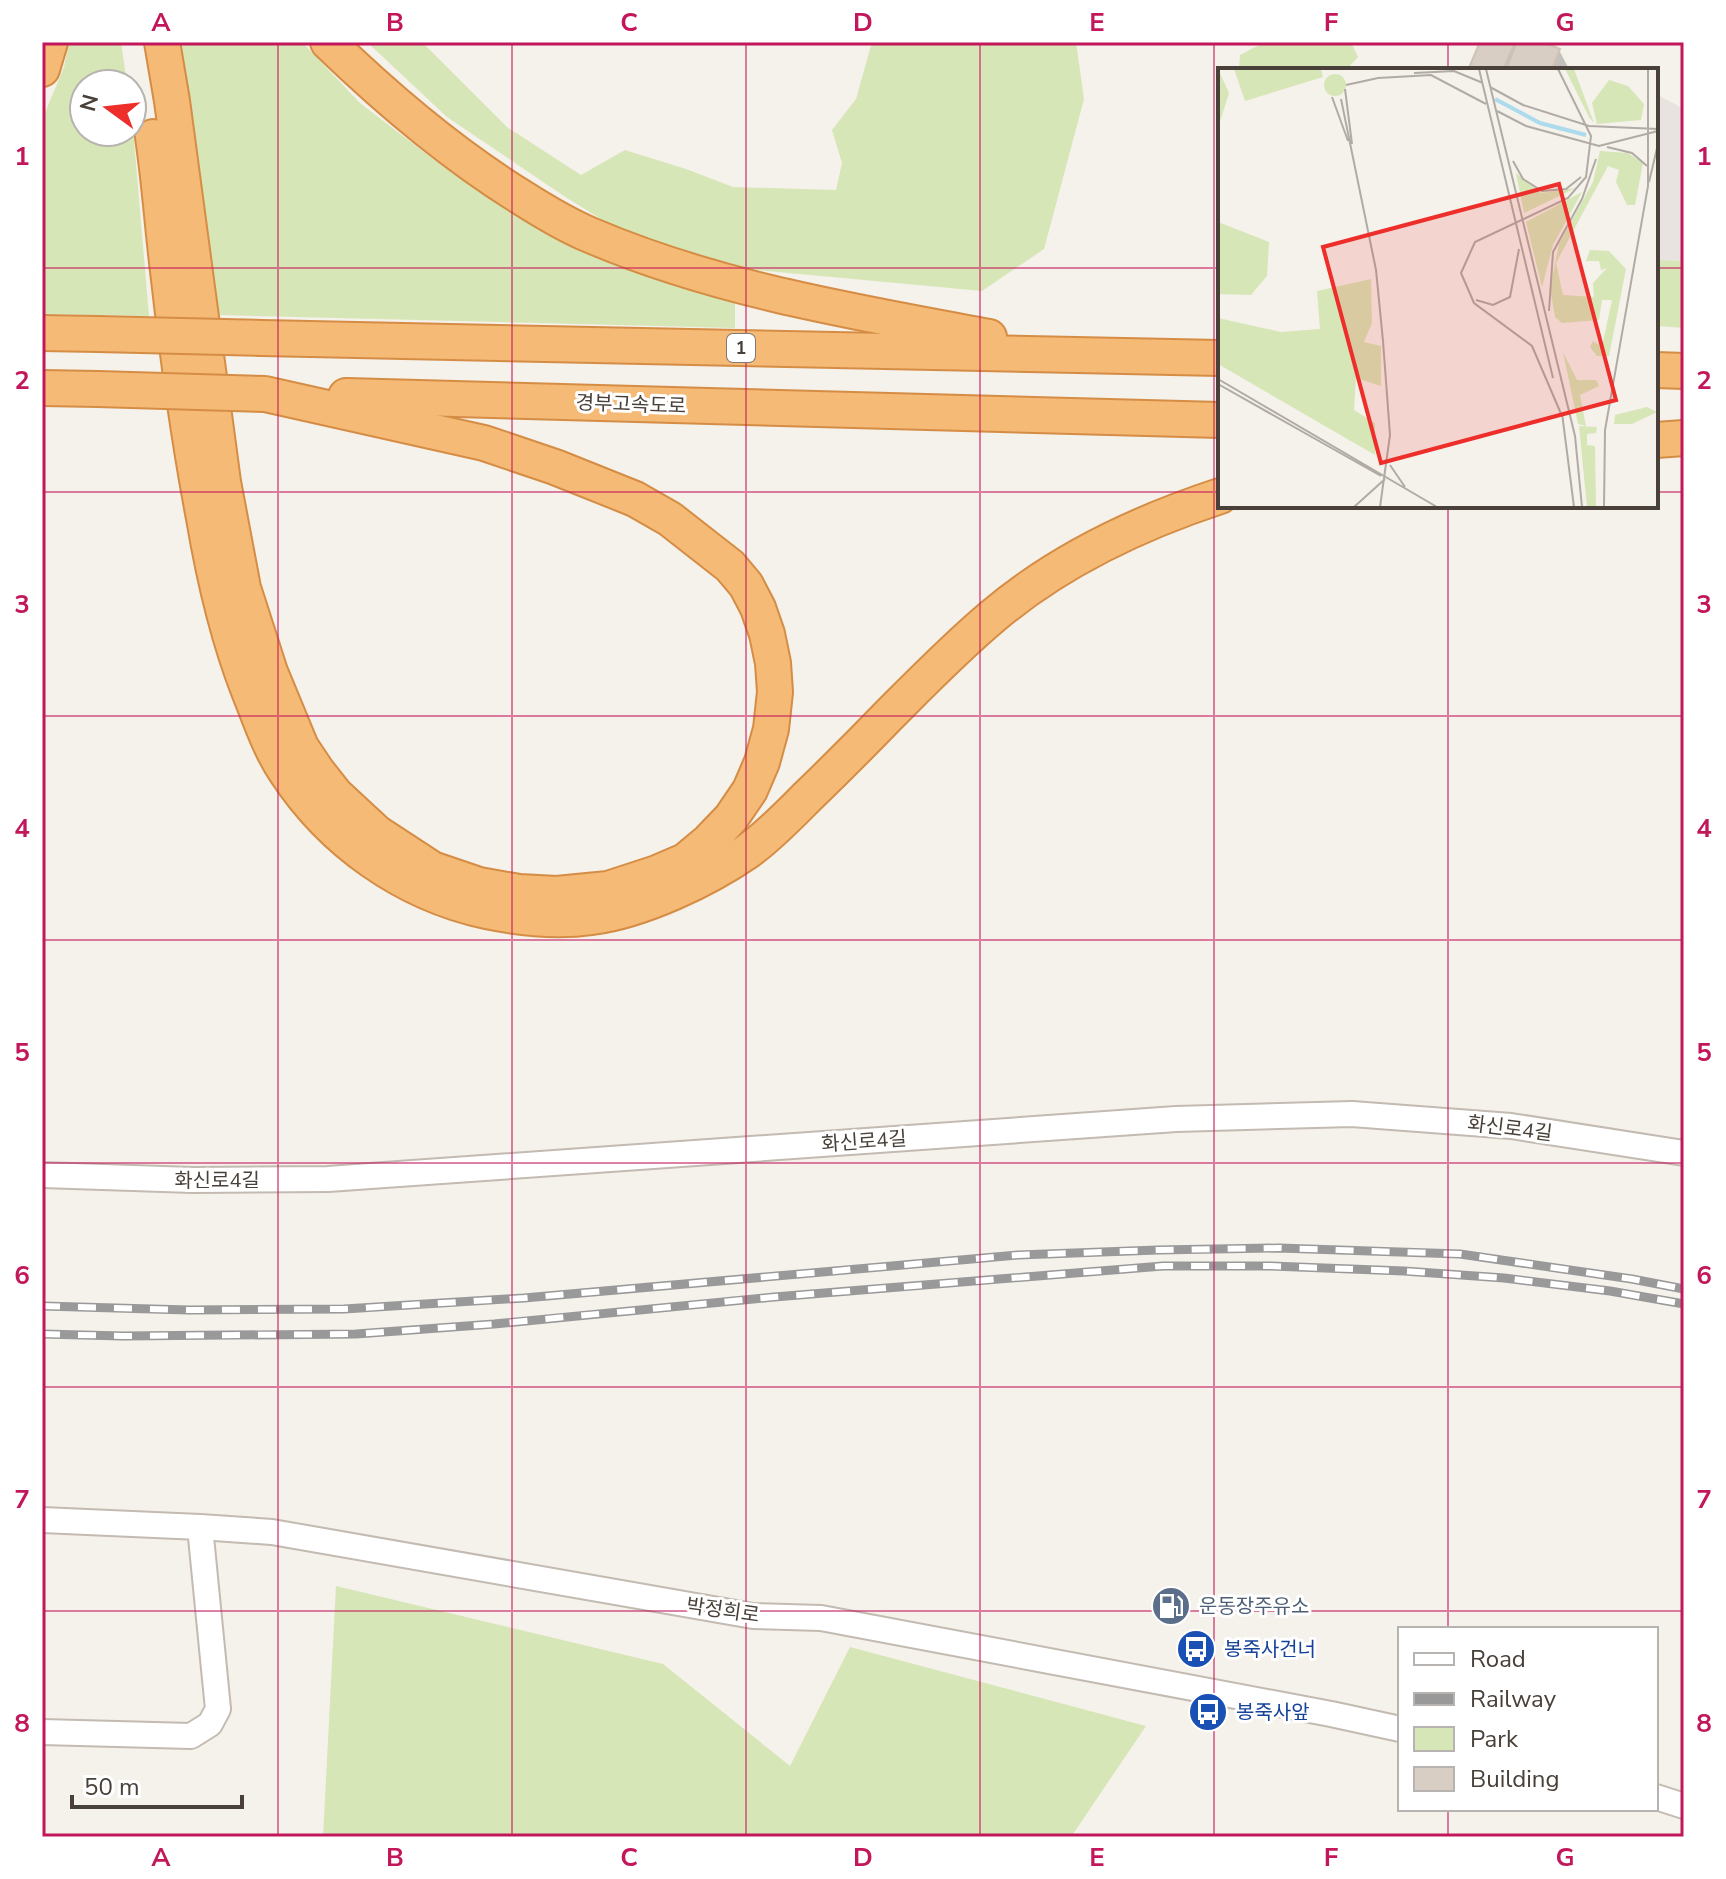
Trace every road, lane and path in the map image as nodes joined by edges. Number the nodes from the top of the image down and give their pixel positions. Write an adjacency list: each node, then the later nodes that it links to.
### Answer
1 (50, 42): 5 (highway)
2 (139, 42): 17 (highway)
3 (162, 42): 12 (highway)
4 (328, 42): 7 (highway)
5 (42, 69)
6 (42, 333): 7 (highway, 1, bridge)
7 (1087, 355): 8 (highway, 1)
8 (1218, 358)
9 (1658, 370): 10 (highway)
10 (1684, 371)
11 (42, 388): 12 (highway, 경부고속도로, bridge)
12 (265, 394): 13 (highway, 경부고속도로)
13 (1218, 420)
14 (1658, 432): 15 (highway)
15 (1684, 436): 16 (highway)
16 (1658, 440)
17 (1218, 497)
18 (1684, 1153): 19 (street, 화신로4길)
19 (42, 1175)
20 (42, 1520): 21 (street, 박정희로)
21 (200, 1527): 22 (street, 박정희로); 23 (street)
22 (1398, 1729)
23 (42, 1732)

